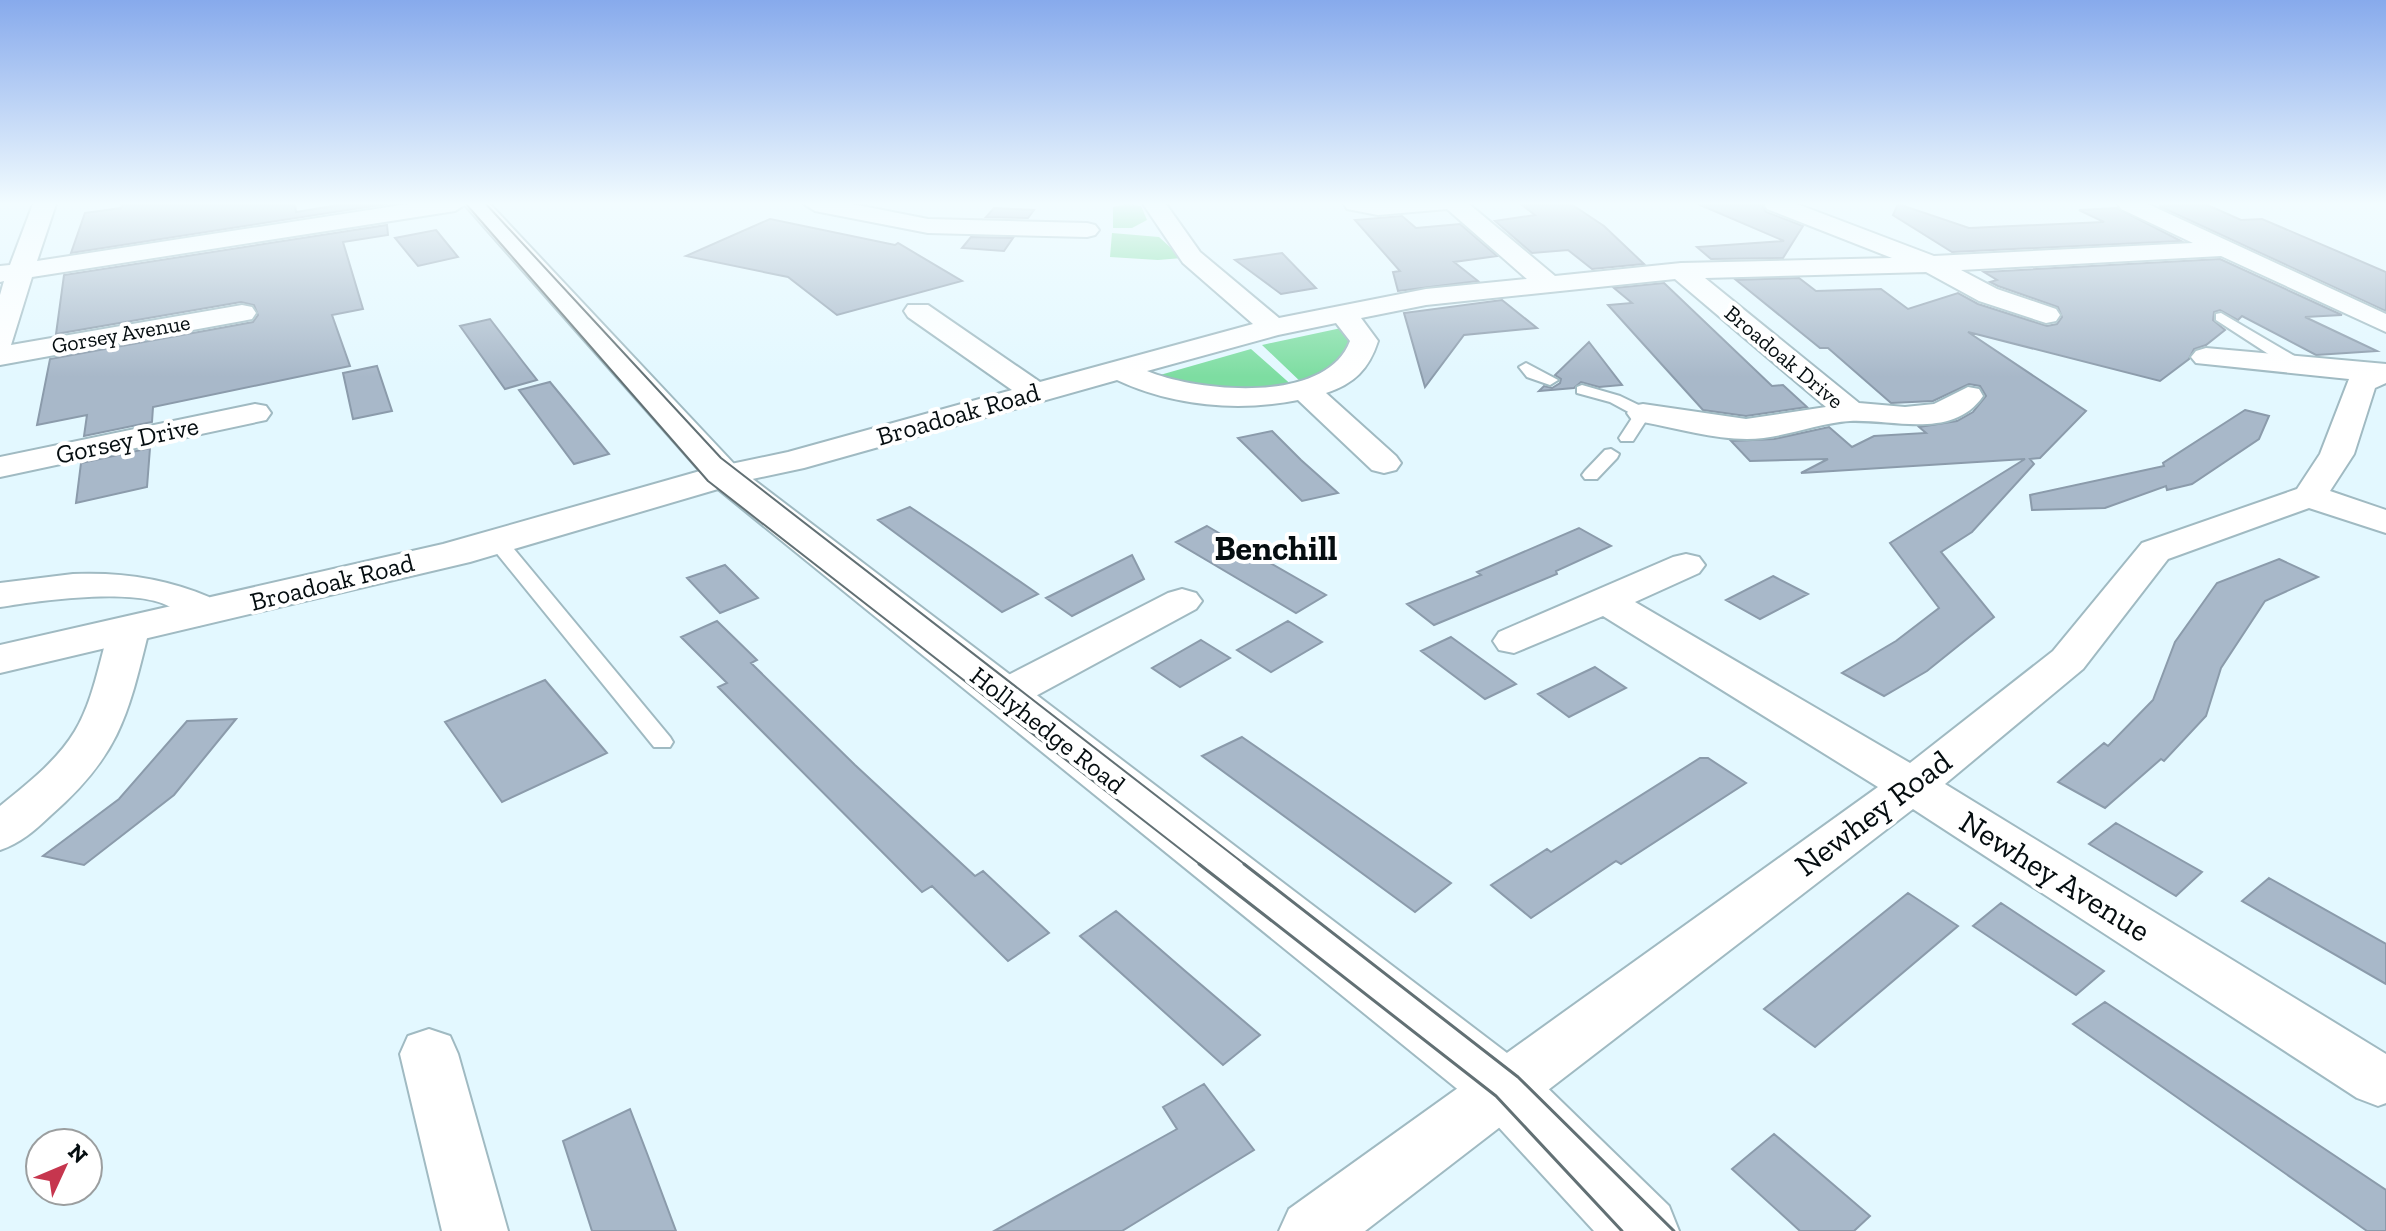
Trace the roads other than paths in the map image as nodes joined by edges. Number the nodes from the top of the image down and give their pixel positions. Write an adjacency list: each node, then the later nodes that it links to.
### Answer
1 (85, 261): 10 (street)
2 (529, 261): 37 (street, Hollyhedge Road)
3 (1191, 261): 18 (street)
4 (1522, 261): 11 (street)
5 (1924, 261): 8 (street)
6 (1981, 261): 8 (street, Broadoak Road)
7 (2250, 261): 17 (street)
8 (1931, 264): 9 (street, Broadoak Road); 15 (street)
9 (1681, 271): 11 (street, Broadoak Road); 31 (street, Broadoak Drive)
10 (10, 273): 19 (street)
11 (1547, 283): 14 (street, Broadoak Road)
12 (918, 311): 29 (street)
13 (242, 313): 20 (street, Gorsey Avenue)
14 (1343, 313): 18 (street, Broadoak Road); 27 (street)
15 (2046, 315)
16 (2221, 317): 24 (lane)
17 (2386, 324)
18 (1274, 327): 23 (street, Broadoak Road)
19 (0, 341)
20 (0, 356)
21 (2206, 357): 24 (street)
22 (1526, 367): 26 (lane)
23 (1119, 369): 27 (street); 29 (street, Broadoak Road)
24 (2320, 369): 25 (street)
25 (2384, 373): 39 (street)
26 (1550, 380)
27 (1305, 390): 35 (street)
28 (1582, 390): 33 (lane)
29 (1034, 392): 37 (street, Broadoak Road)
30 (1968, 396): 31 (street, Broadoak Drive)
31 (1850, 412): 33 (street, Broadoak Drive)
32 (255, 413): 36 (street, Gorsey Drive)
33 (1635, 426)
34 (1611, 454): 38 (lane)
35 (1384, 463)
36 (0, 467)
37 (724, 475): 41 (street, Broadoak Road); 50 (street, Hollyhedge Road)
38 (1591, 475)
39 (2309, 496): 40 (street); 52 (street, Newhey Road)
40 (2386, 522)
41 (497, 541): 46 (street, Broadoak Road); 51 (lane)
42 (1686, 565): 45 (street)
43 (0, 595): 46 (street)
44 (1182, 601): 50 (street)
45 (1605, 601): 48 (street); 52 (street, Newhey Avenue)
46 (197, 614): 47 (street, Broadoak Road)
47 (129, 630): 49 (street, Broadoak Road); 53 (street)
48 (1514, 641)
49 (0, 659)
50 (1004, 695): 56 (street, Hollyhedge Road)
51 (662, 742)
52 (1912, 786): 55 (street, Newhey Avenue); 56 (street, Newhey Road)
53 (0, 832)
54 (429, 1054): 57 (street)
55 (2378, 1080)
56 (1505, 1089): 58 (street, Newhey Road); 59 (street, Hollyhedge Road)
57 (475, 1231)
58 (1312, 1231)
59 (1643, 1231)

